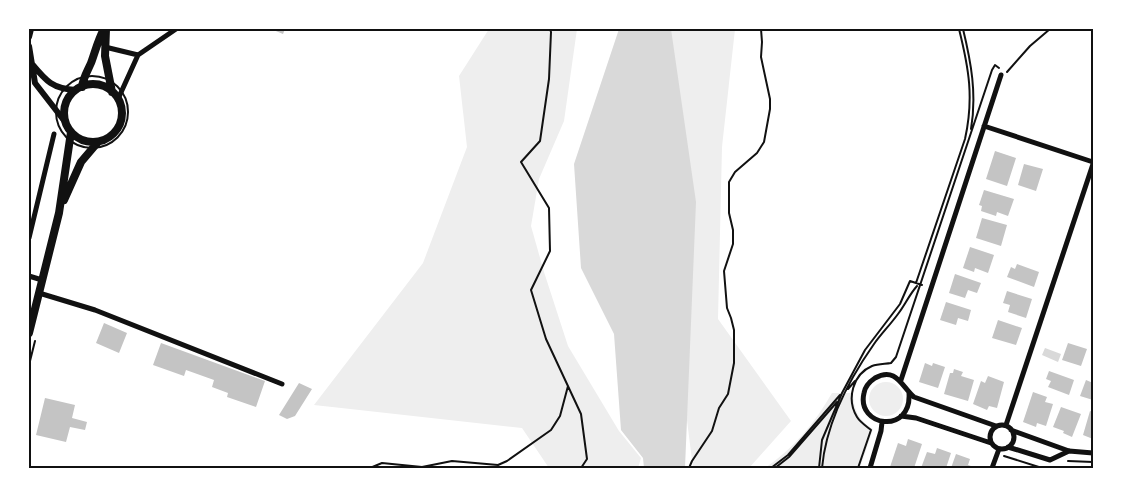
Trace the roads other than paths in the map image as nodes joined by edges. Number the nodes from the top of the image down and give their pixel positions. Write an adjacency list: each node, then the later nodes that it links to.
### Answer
1 (31, 29): 4 (street)
2 (105, 29): 6 (main road); 10 (main road)
3 (176, 29): 7 (street)
4 (29, 37)
5 (29, 46): 8 (street)
6 (105, 47): 7 (street); 11 (main road)
7 (138, 55): 12 (street)
8 (31, 63): 10 (street); 13 (street)
9 (1001, 75): 14 (street)
10 (79, 89): 11 (main road); 13 (main road)
11 (112, 92): 12 (main road)
12 (118, 99): 17 (main road)
13 (66, 123): 16 (main road)
14 (984, 126): 18 (street); 25 (street)
15 (54, 134): 20 (street)
16 (71, 136): 17 (main road); 19 (main road)
17 (96, 145): 19 (main road)
18 (1093, 163): 30 (street)
19 (59, 213): 22 (main road)
20 (29, 238)
21 (29, 276): 22 (street)
22 (42, 280): 23 (main road)
23 (39, 293): 24 (main road); 26 (street)
24 (29, 334)
25 (900, 380): 27 (street); 29 (street)
26 (282, 384)
27 (909, 392): 28 (street); 31 (street)
28 (901, 416): 29 (street); 33 (street)
29 (882, 422): 38 (street)
30 (1006, 425): 31 (street); 32 (street)
31 (996, 426): 33 (street)
32 (1011, 430): 34 (street); 36 (street)
33 (991, 443): 35 (street)
34 (1008, 447): 35 (street); 36 (street)
35 (998, 449): 39 (street)
36 (1069, 451): 37 (street)
37 (1093, 453)
38 (870, 468)
39 (992, 468)

